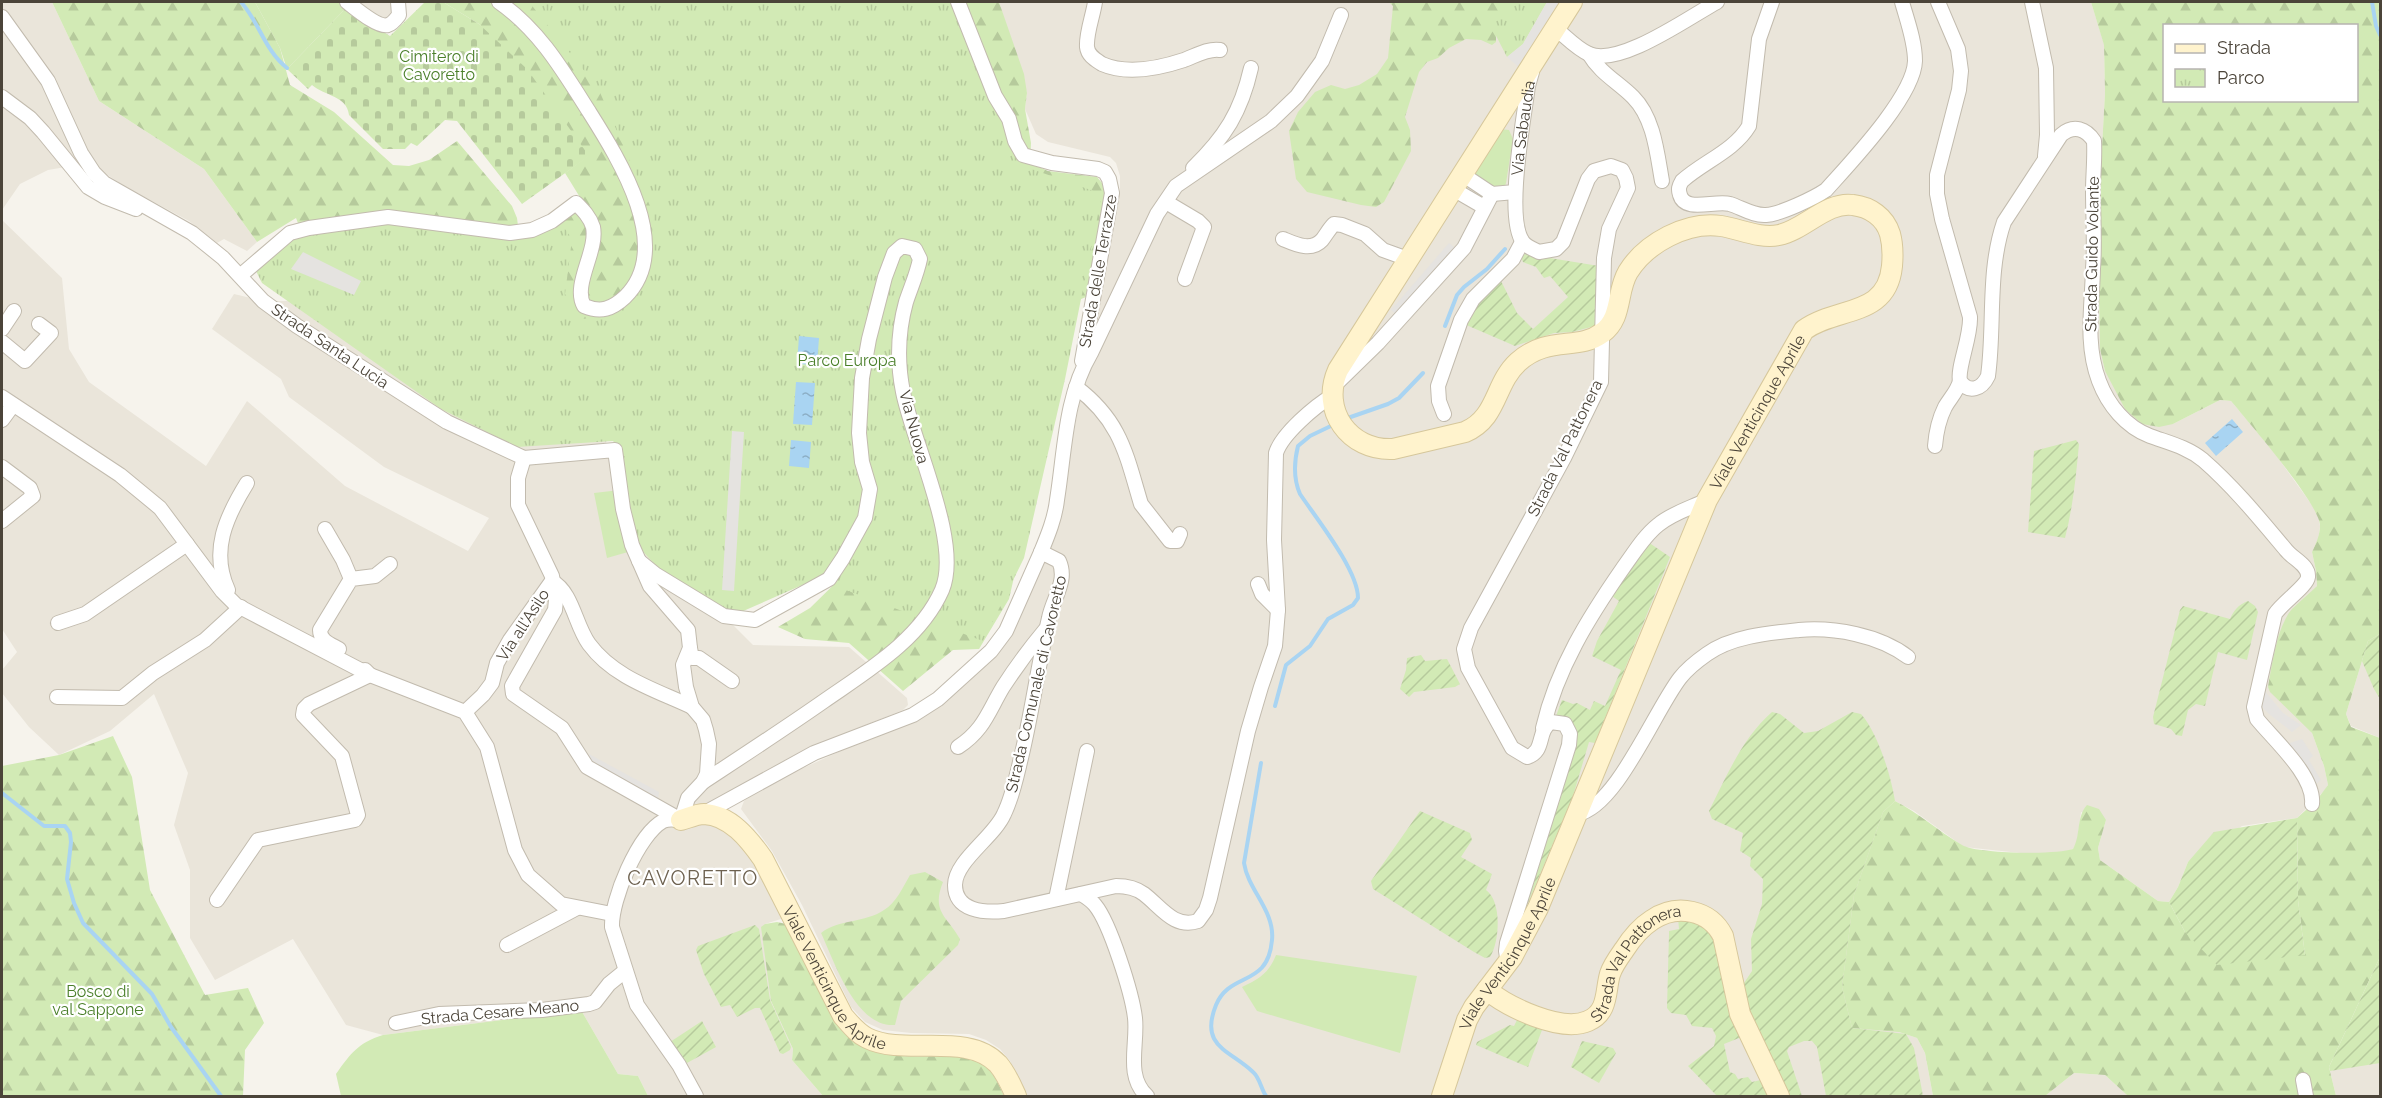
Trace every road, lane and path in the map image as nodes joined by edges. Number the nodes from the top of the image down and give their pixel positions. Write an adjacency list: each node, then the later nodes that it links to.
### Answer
1 (347, 2): 2 (street)
2 (398, 2)
3 (499, 2): 34 (street)
4 (958, 2): 41 (street, Strada delle Terrazze)
5 (1095, 2): 17 (street)
6 (1572, 2): 15 (street, Via Sabaudia)
7 (1717, 2): 18 (street)
8 (1772, 2): 9 (street)
9 (1902, 2)
10 (1938, 2): 16 (street)
11 (1945, 2): 16 (street)
12 (2032, 2): 22 (street, Strada Guido Volante)
13 (1341, 15): 23 (street, Strada delle Terrazze)
14 (2, 17): 30 (street, Strada Santa Lucia)
15 (1555, 28): 18 (street); 19 (street, Via Sabaudia)
16 (1956, 46): 42 (street)
17 (1220, 50)
18 (1590, 54): 25 (street)
19 (1535, 61): 24 (street); 26 (street, Via Sabaudia)
20 (1251, 68): 23 (street, Strada delle Terrazze)
21 (2, 97): 30 (street)
22 (2044, 158): 42 (street, Strada Guido Volante); 79 (street, Strada Guido Volante)
23 (1186, 178): 28 (street, Strada delle Terrazze)
24 (1457, 181): 27 (street); 29 (street); 33 (street)
25 (1662, 181)
26 (1515, 192): 27 (street); 32 (street)
27 (1492, 194): 29 (street)
28 (1166, 202): 35 (street); 41 (street, Strada delle Terrazze)
29 (1484, 207): 45 (street)
30 (170, 220): 34 (street, Strada Santa Lucia)
31 (1283, 239): 33 (street)
32 (1522, 242): 39 (street, Strada Val Pattonera); 46 (street)
33 (1408, 259): 45 (street)
34 (241, 275): 49 (street, Strada Santa Lucia)
35 (1185, 279)
36 (14, 311): 38 (street)
37 (39, 324): 40 (street)
38 (2, 329)
39 (1602, 334): 45 (street); 52 (street, Viale Venticinque Aprile); 75 (street, Strada Val Pattonera)
40 (2, 342)
41 (1080, 372): 43 (street, Strada delle Terrazze)
42 (1960, 381): 48 (street)
43 (1076, 387): 55 (street); 57 (street, Strada delle Terrazze)
44 (7, 401): 47 (street); 56 (street)
45 (1337, 406): 64 (street, Strada Comunale di Cavoretto)
46 (1444, 414)
47 (2, 420)
48 (1935, 446)
49 (524, 458): 58 (street); 61 (street)
50 (2, 467): 53 (street)
51 (247, 483): 63 (street)
52 (1707, 500): 69 (street, Viale Venticinque Aprile); 81 (street, Viale Venticinque Aprile)
53 (2, 521)
54 (325, 529): 60 (street)
55 (1180, 534)
56 (187, 544): 63 (street); 65 (street)
57 (1041, 552): 66 (street, Strada Comunale di Cavoretto); 80 (street, Strada Comunale di Cavoretto)
58 (639, 561): 67 (street); 78 (street, Via Nuova)
59 (390, 564): 60 (street)
60 (351, 579): 70 (street)
61 (552, 581): 73 (street, Via all'Asilo); 74 (street, Via all'Asilo); 82 (street)
62 (1258, 584): 64 (street)
63 (238, 606): 70 (street); 72 (street)
64 (1278, 610): 83 (street, Strada Comunale di Cavoretto)
65 (58, 624)
66 (1046, 628): 76 (street); 84 (street, Strada Comunale di Cavoretto)
67 (690, 648): 71 (street); 73 (street)
68 (1908, 657): 81 (street)
69 (1565, 664): 75 (street, Strada Val Pattonera)
70 (370, 675): 74 (street); 85 (street)
71 (732, 681)
72 (57, 697)
73 (692, 707): 78 (street)
74 (465, 712): 86 (street)
75 (1543, 728): 89 (street)
76 (958, 747)
77 (1087, 752): 84 (street)
78 (703, 782): 82 (street)
79 (2312, 804)
80 (704, 814): 82 (street); 97 (street, Viale Venticinque Aprile)
81 (1577, 814): 89 (street, Viale Venticinque Aprile)
82 (681, 820): 87 (street)
83 (1080, 894): 84 (street, Strada Comunale di Cavoretto); 98 (street)
84 (1056, 899)
85 (217, 900)
86 (578, 908): 87 (street); 88 (street)
87 (612, 914): 90 (street)
88 (507, 945)
89 (1508, 963): 91 (street, Viale Venticinque Aprile)
90 (625, 971): 92 (street, Strada Cesare Meano); 93 (street)
91 (1486, 990): 99 (street, Viale Venticinque Aprile); 100 (street, Strada Val Pattonera)
92 (396, 1023)
93 (679, 1065): 95 (street); 96 (street)
94 (2303, 1080): 101 (street)
95 (696, 1096)
96 (706, 1096)
97 (1016, 1096)
98 (1147, 1096)
99 (1442, 1096)
100 (1779, 1096)
101 (2306, 1096)

